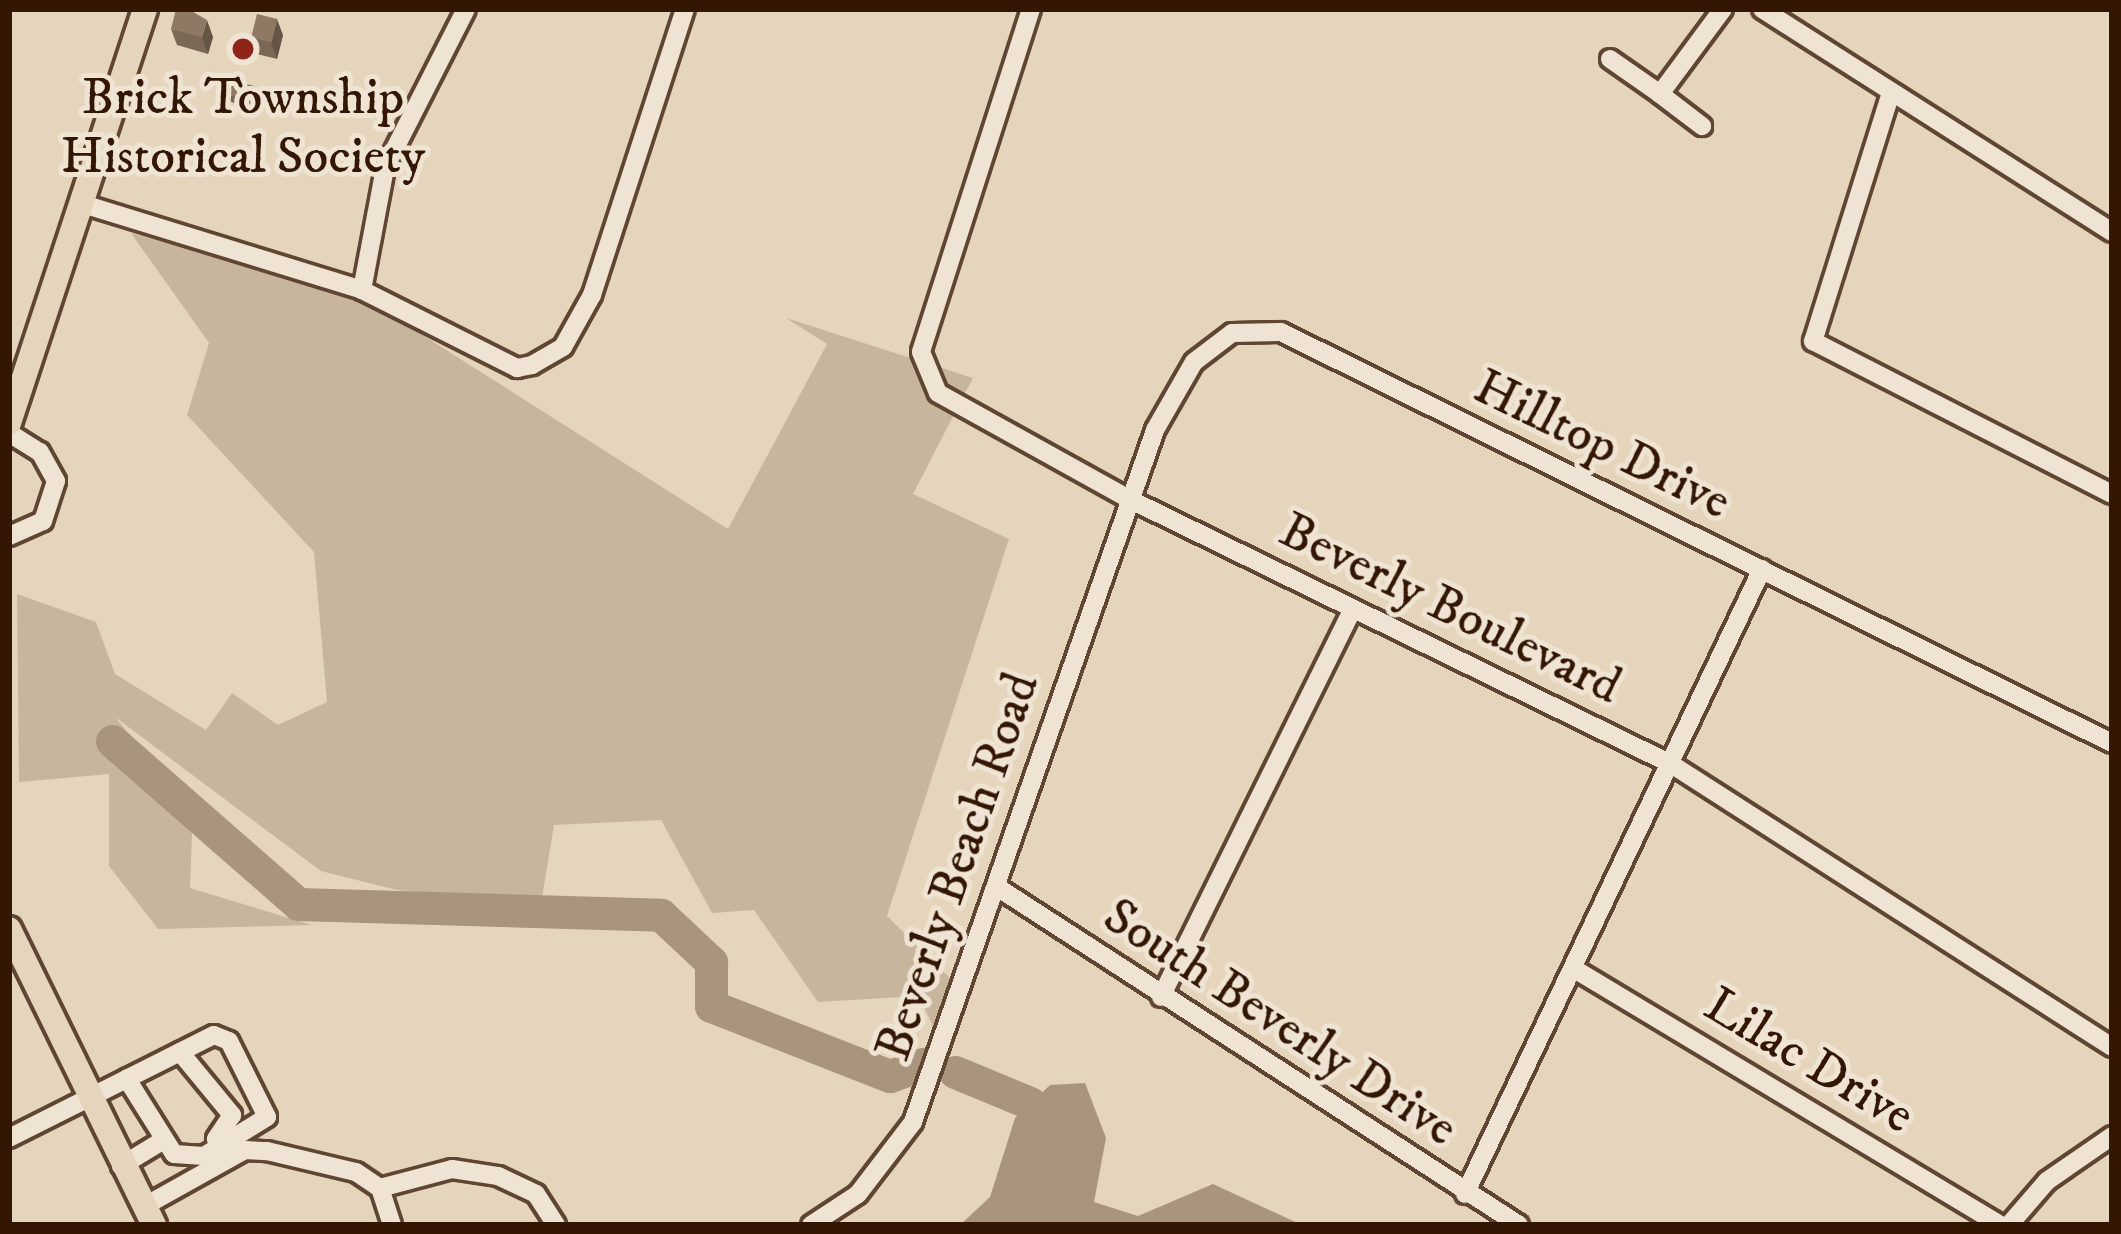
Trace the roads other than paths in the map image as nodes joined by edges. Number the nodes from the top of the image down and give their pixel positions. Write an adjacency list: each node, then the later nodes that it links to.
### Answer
1 (145, 9): 11 (main road)
2 (466, 9): 13 (street)
3 (685, 9): 13 (street)
4 (1030, 9): 17 (street, Beverly Boulevard)
5 (1723, 9): 8 (street)
6 (1762, 9): 9 (street)
7 (1610, 59): 8 (street)
8 (1660, 94): 10 (street)
9 (1889, 99): 12 (street); 16 (street)
10 (1702, 126)
11 (83, 205): 13 (street); 14 (main road)
12 (2112, 232)
13 (362, 290)
14 (9, 423)
15 (9, 433): 18 (street)
16 (2112, 494)
17 (1130, 500): 19 (street, Hilltop Drive); 20 (street, Beverly Boulevard); 23 (street, Beverly Beach Road)
18 (9, 536)
19 (1762, 569): 21 (street, Hilltop Drive); 22 (street)
20 (1353, 609): 22 (street, Beverly Boulevard); 26 (street)
21 (2112, 743)
22 (1671, 764): 25 (street); 27 (street, Beverly Boulevard)
23 (997, 886): 26 (street, South Beverly Drive); 41 (street, Beverly Beach Road)
24 (9, 929): 30 (main road)
25 (1576, 970): 37 (street); 43 (street, Lilac Drive)
26 (1161, 997): 37 (street, South Beverly Drive)
27 (2112, 1047)
28 (180, 1052): 29 (street); 34 (street); 34 (street)
29 (127, 1079): 30 (street); 33 (street)
30 (82, 1096): 32 (street); 35 (main road)
31 (2112, 1136): 44 (street)
32 (9, 1138)
33 (162, 1141): 34 (street); 35 (street)
34 (193, 1156)
35 (121, 1166): 38 (main road)
36 (380, 1188): 38 (street); 39 (street); 40 (street)
37 (1465, 1194): 42 (street, South Beverly Drive)
38 (148, 1216)
39 (392, 1225)
40 (556, 1225)
41 (811, 1225)
42 (1519, 1225)
43 (2000, 1225)
44 (2009, 1225)

